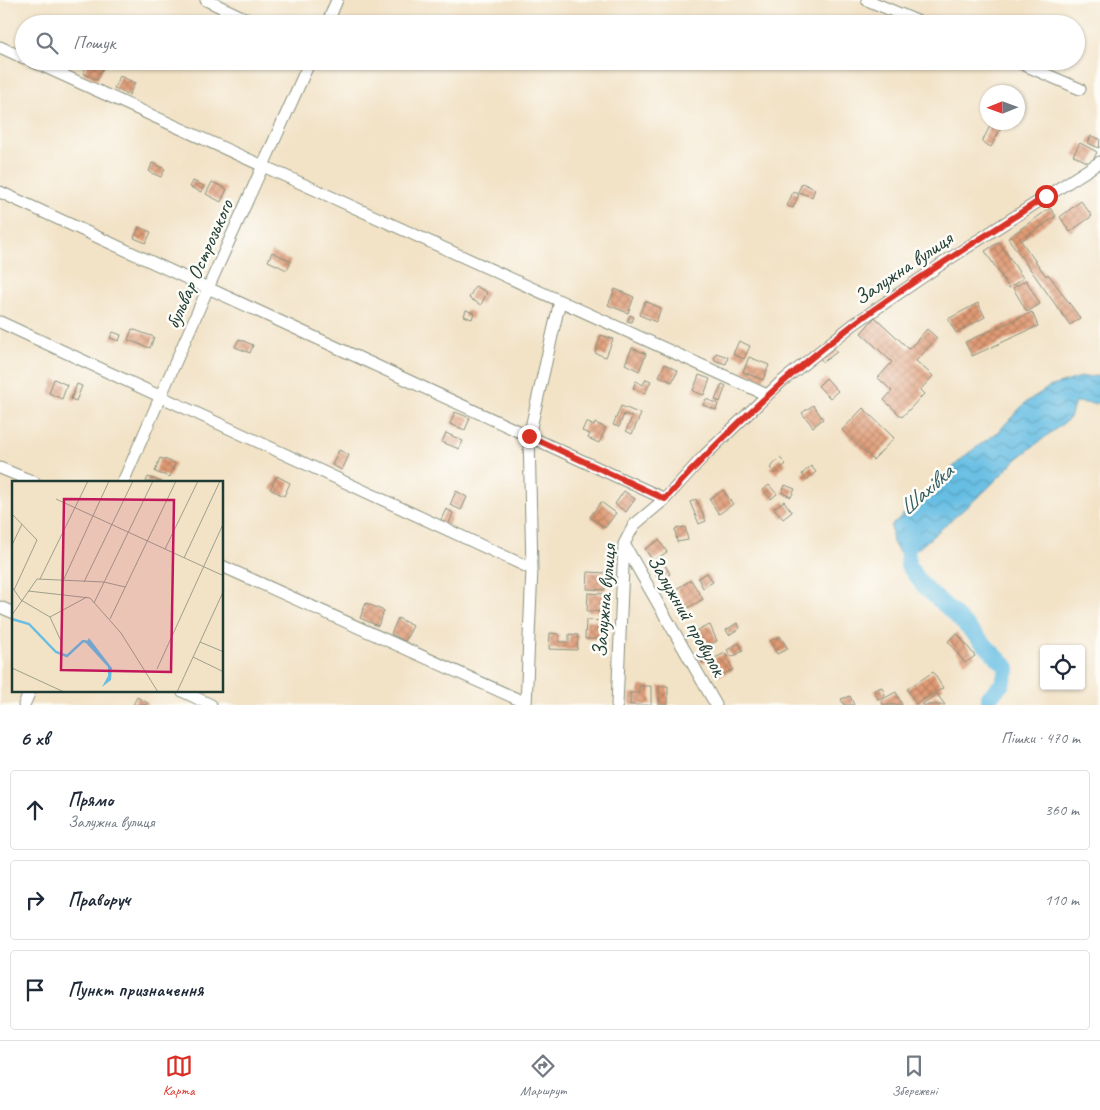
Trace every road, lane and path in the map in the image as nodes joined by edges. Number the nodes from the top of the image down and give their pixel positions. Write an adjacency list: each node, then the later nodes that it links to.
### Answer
1 (206, 0): 4 (street)
2 (337, 0): 5 (street)
3 (867, 0): 6 (street)
4 (238, 15)
5 (331, 15)
6 (903, 15)
7 (0, 47): 8 (street)
8 (15, 54)
9 (52, 70): 14 (street)
10 (306, 70): 14 (street, бульвар Острозького)
11 (1037, 70): 12 (street)
12 (1080, 88)
13 (1100, 162): 19 (street, Залужна вулиця)
14 (263, 166): 16 (street, бульвар Острозького); 17 (street)
15 (0, 192): 16 (street)
16 (208, 288): 20 (street, бульвар Острозького); 21 (street)
17 (560, 301): 19 (street); 21 (street)
18 (0, 322): 20 (street)
19 (767, 395): 25 (street, Залужна вулиця)
20 (161, 396): 24 (street, бульвар Острозького); 28 (street)
21 (529, 436): 25 (street); 28 (street)
22 (0, 468): 23 (street)
23 (32, 481)
24 (123, 481)
25 (665, 499): 26 (street, Залужна вулиця)
26 (624, 544): 36 (street, Залужна вулиця); 37 (street, Залужний провулок)
27 (224, 567): 33 (street)
28 (532, 569): 33 (street)
29 (0, 607): 30 (street)
30 (12, 612)
31 (30, 692): 34 (street)
32 (184, 692): 35 (street)
33 (526, 704)
34 (24, 705)
35 (211, 705)
36 (617, 705)
37 (716, 705)

